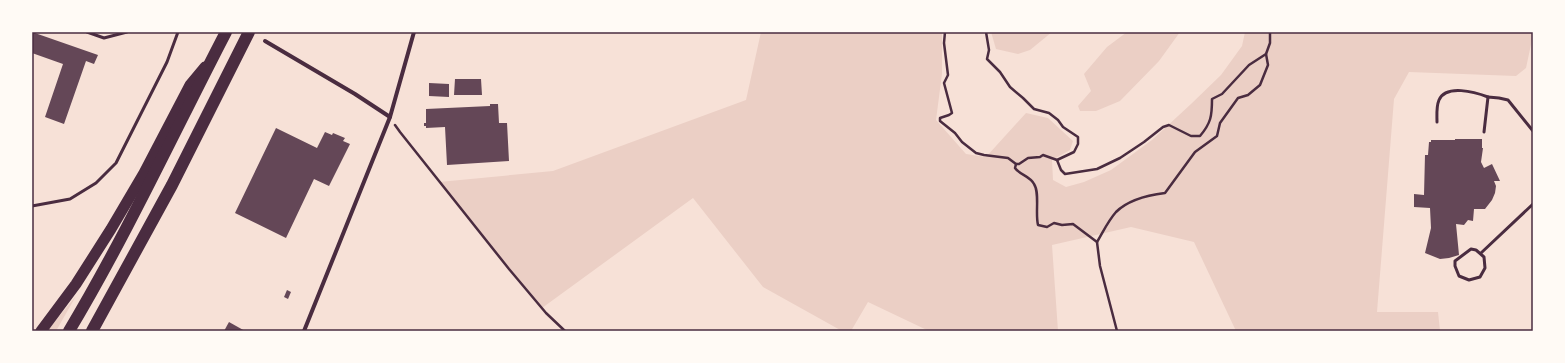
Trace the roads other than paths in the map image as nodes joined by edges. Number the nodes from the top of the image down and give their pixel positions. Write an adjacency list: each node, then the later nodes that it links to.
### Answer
1 (87, 32): 2 (lane)
2 (127, 32)
3 (178, 32): 15 (lane)
4 (226, 32): 8 (highway)
5 (249, 32): 19 (highway)
6 (414, 32): 10 (street)
7 (265, 41): 10 (street)
8 (215, 54): 17 (highway); 18 (highway)
9 (1488, 97): 11 (lane); 12 (lane); 13 (lane)
10 (390, 116): 20 (street)
11 (1437, 122)
12 (1533, 131)
13 (1484, 132)
14 (1533, 204): 16 (lane)
15 (32, 206)
16 (1481, 253): 16 (lane)
17 (41, 331)
18 (69, 331)
19 (92, 331)
20 (304, 331)

